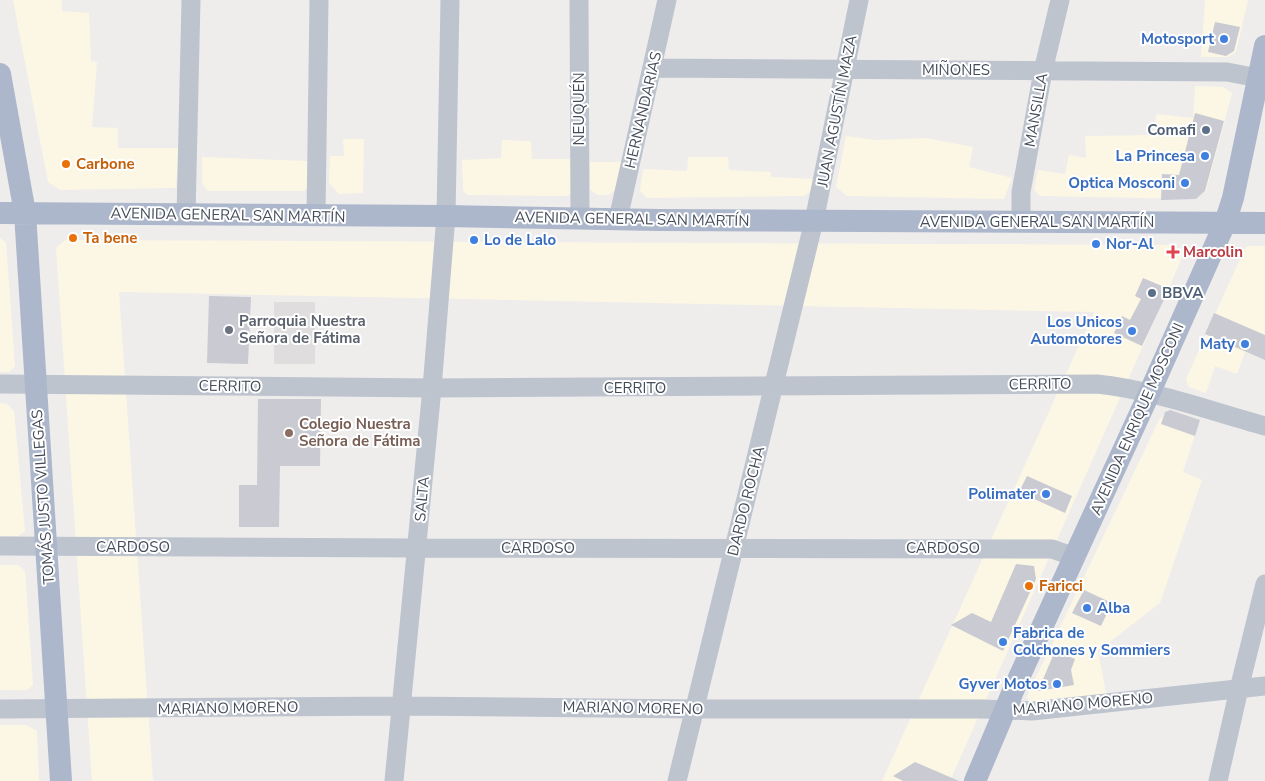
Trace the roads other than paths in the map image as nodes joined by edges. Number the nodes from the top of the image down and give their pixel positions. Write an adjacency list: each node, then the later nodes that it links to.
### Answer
1 (190, 0): 16 (street)
2 (318, 0): 17 (street)
3 (450, 0): 18 (street, SALTA)
4 (578, 0): 19 (street, NEUQUÉN)
5 (666, 0): 9 (street, HERNANDARIAS)
6 (859, 0): 10 (street, JUAN AGUSTÍN MAZA)
7 (1060, 0): 11 (street, MANSILLA)
8 (1265, 46): 13 (main road, AVENIDA ENRIQUE MOSCONI)
9 (653, 68): 10 (street, MIÑONES); 20 (street, HERNANDARIAS)
10 (844, 70): 11 (street, MIÑONES); 21 (street, JUAN AGUSTÍN MAZA)
11 (1043, 70): 13 (street, MIÑONES); 22 (street, MANSILLA)
12 (0, 74): 15 (main road, TOMÁS JUSTO VILLEGAS)
13 (1258, 78): 23 (main road, AVENIDA ENRIQUE MOSCONI)
14 (0, 213): 15 (main road, AVENIDA GENERAL SAN MARTÍN)
15 (25, 213): 16 (main road, AVENIDA GENERAL SAN MARTÍN); 26 (main road, TOMÁS JUSTO VILLEGAS)
16 (186, 215): 17 (main road, AVENIDA GENERAL SAN MARTÍN)
17 (316, 216): 18 (main road, AVENIDA GENERAL SAN MARTÍN)
18 (446, 216): 19 (main road, AVENIDA GENERAL SAN MARTÍN); 28 (street, SALTA)
19 (580, 218): 20 (main road, AVENIDA GENERAL SAN MARTÍN)
20 (618, 219): 21 (main road, AVENIDA GENERAL SAN MARTÍN)
21 (814, 221): 22 (main road, AVENIDA GENERAL SAN MARTÍN); 27 (street, DARDO ROCHA)
22 (1021, 222): 23 (main road, AVENIDA GENERAL SAN MARTÍN)
23 (1225, 222): 24 (main road, AVENIDA GENERAL SAN MARTÍN); 29 (main road, AVENIDA ENRIQUE MOSCONI)
24 (1265, 223)
25 (0, 384): 26 (street, CERRITO)
26 (36, 384): 28 (street, CERRITO); 32 (main road, TOMÁS JUSTO VILLEGAS)
27 (773, 387): 28 (street, CERRITO); 29 (street, CERRITO); 34 (street, DARDO ROCHA)
28 (432, 388): 33 (street, SALTA)
29 (1149, 394): 30 (street, CERRITO); 35 (main road, AVENIDA ENRIQUE MOSCONI)
30 (1265, 426)
31 (0, 546): 32 (street, CARDOSO)
32 (45, 547): 33 (street, CARDOSO); 42 (main road, TOMÁS JUSTO VILLEGAS)
33 (417, 548): 34 (street, CARDOSO); 39 (street, SALTA)
34 (735, 548): 35 (street, CARDOSO); 41 (street, DARDO ROCHA)
35 (1075, 558): 43 (main road, AVENIDA ENRIQUE MOSCONI)
36 (1265, 584): 38 (street)
37 (1265, 686): 38 (street, MARIANO MORENO)
38 (1239, 689): 43 (street, MARIANO MORENO); 48 (street)
39 (401, 706): 41 (street, MARIANO MORENO); 42 (street, MARIANO MORENO); 45 (street, SALTA)
40 (0, 709): 42 (street, MARIANO MORENO)
41 (695, 709): 43 (street, MARIANO MORENO); 46 (street, DARDO ROCHA)
42 (57, 710): 44 (main road, TOMÁS JUSTO VILLEGAS)
43 (1006, 711): 47 (main road, AVENIDA ENRIQUE MOSCONI)
44 (61, 781)
45 (394, 781)
46 (677, 781)
47 (975, 781)
48 (1218, 781)

